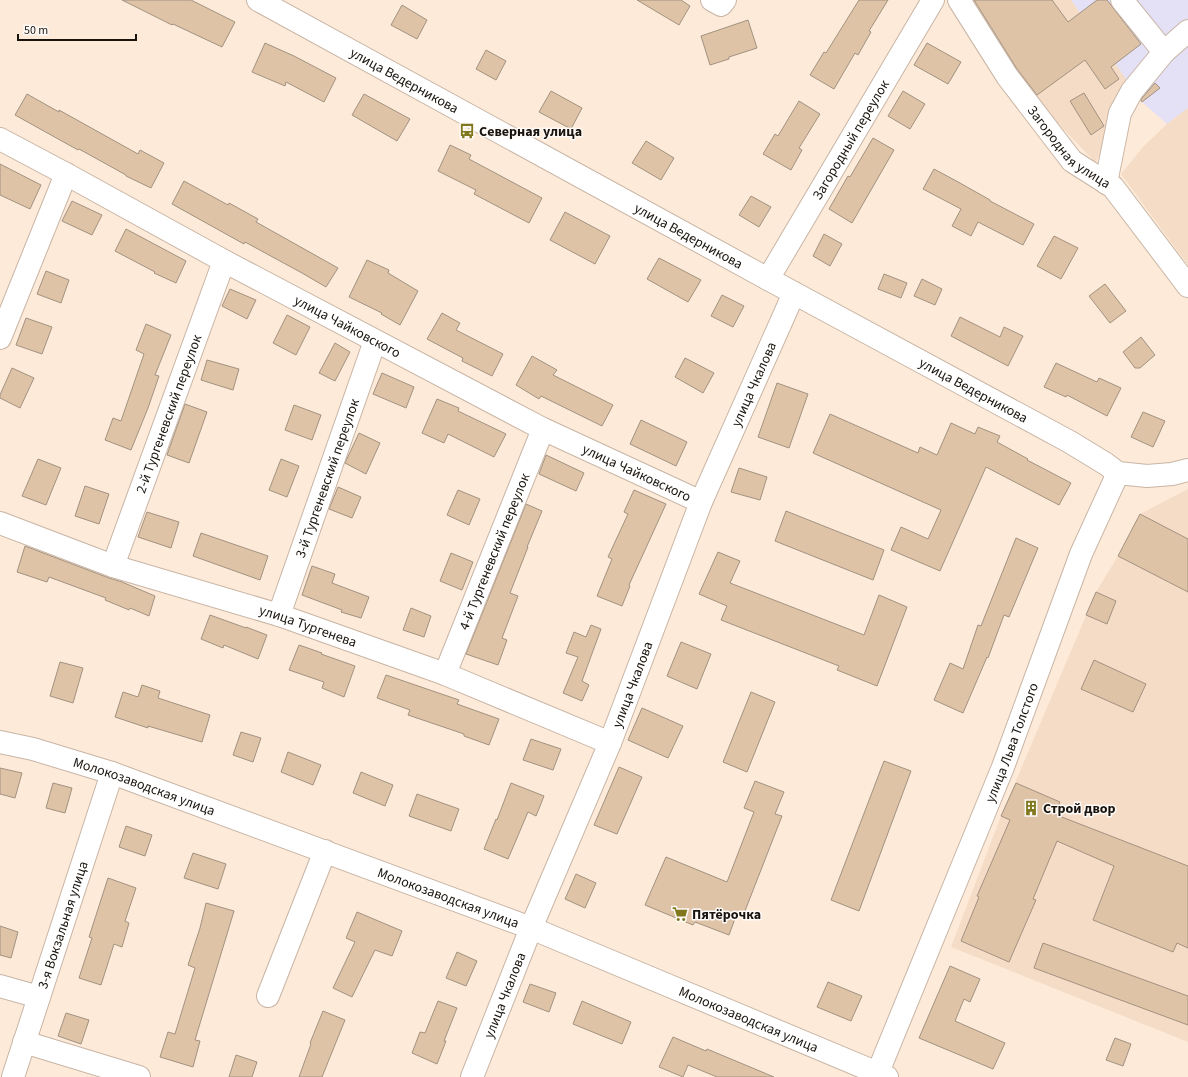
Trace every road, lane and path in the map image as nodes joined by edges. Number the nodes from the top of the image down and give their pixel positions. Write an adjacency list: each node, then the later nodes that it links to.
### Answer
1 (258, 0): 7 (street, улица Ведерникова)
2 (712, 0): 3 (street)
3 (725, 0)
4 (933, 0): 14 (street, Загородный переулок)
5 (959, 0): 12 (street, Загородная улица)
6 (1122, 0): 9 (street)
7 (290, 8): 14 (street, улица Ведерникова)
8 (1188, 31): 9 (street)
9 (1164, 52): 12 (street)
10 (0, 139): 11 (street, улица Чайковского)
11 (66, 174): 13 (street, улица Чайковского); 17 (street)
12 (1106, 183): 15 (street, Загородная улица)
13 (224, 261): 18 (street, улица Чайковского); 24 (street, 2-й Тургеневский переулок)
14 (768, 279): 16 (street, улица Ведерникова)
15 (1188, 286)
16 (794, 293): 21 (street, улица Ведерникова); 22 (street, улица Чкалова)
17 (0, 338)
18 (375, 341): 19 (street, улица Чайковского); 25 (street, 3-й Тургеневский переулок)
19 (543, 428): 22 (street, улица Чайковского); 26 (street, 4-й Тургеневский переулок)
20 (1188, 470): 21 (street)
21 (1118, 473): 36 (street, улица Льва Толстого)
22 (701, 502): 28 (street, улица Чкалова)
23 (0, 523): 24 (street, улица Тургенева)
24 (113, 566): 25 (street, улица Тургенева)
25 (279, 615): 26 (street, улица Тургенева)
26 (445, 674): 28 (street, улица Тургенева)
27 (0, 742): 29 (street, Молокозаводская улица)
28 (610, 743): 31 (street, улица Чкалова)
29 (112, 773): 30 (street, Молокозаводская улица); 34 (street, 3-я Вокзальная улица)
30 (325, 851): 31 (street, Молокозаводская улица); 33 (street)
31 (531, 928): 36 (street, Молокозаводская улица); 39 (street, улица Чкалова)
32 (0, 986): 34 (street)
33 (268, 996)
34 (39, 997): 35 (street, 3-я Вокзальная улица)
35 (24, 1042): 37 (street, 3-я Вокзальная улица); 38 (street)
36 (880, 1076)
37 (13, 1077)
38 (139, 1077)
39 (472, 1077)

